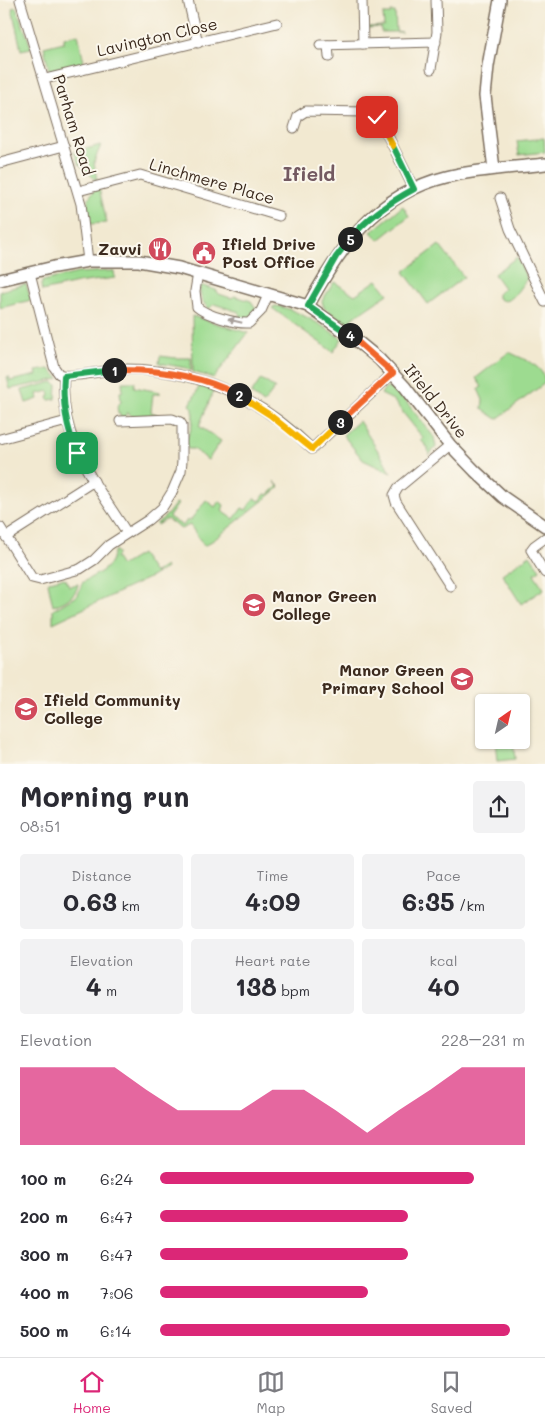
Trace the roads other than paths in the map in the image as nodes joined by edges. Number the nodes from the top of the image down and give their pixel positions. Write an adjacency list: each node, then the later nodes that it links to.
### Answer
1 (20, 0): 12 (street, Parham Road)
2 (188, 0): 8 (street)
3 (362, 0): 9 (street)
4 (436, 0): 7 (street)
5 (500, 0): 17 (street)
6 (277, 23): 8 (street, Lavington Close)
7 (436, 42): 9 (street); 11 (street)
8 (198, 43): 12 (street, Lavington Close)
9 (363, 44): 10 (street)
10 (329, 58)
11 (431, 69)
12 (45, 79): 14 (street, Parham Road)
13 (294, 128): 18 (street)
14 (64, 146): 15 (street); 19 (street, Parham Road)
15 (0, 162)
16 (545, 164): 17 (street)
17 (494, 169): 18 (street)
18 (414, 189): 28 (street)
19 (78, 191): 21 (street, Linchmere Place); 22 (street, Parham Road)
20 (500, 198): 27 (street)
21 (279, 216)
22 (88, 261): 23 (street, Ifield Drive); 24 (street, Ifield Drive)
23 (30, 273): 25 (street, Ifield Drive); 30 (street)
24 (198, 273): 26 (street, Ifield Drive); 26 (street, one-way to 24)
25 (0, 280)
26 (268, 295): 28 (street, Ifield Drive)
27 (544, 297)
28 (308, 306): 29 (street, Ifield Drive)
29 (393, 373): 30 (street); 34 (street, Ifield Drive)
30 (64, 376): 32 (street)
31 (120, 421): 38 (street)
32 (67, 422): 33 (street); 35 (street)
33 (0, 439)
34 (450, 445): 36 (street, Ifield Drive); 42 (street)
35 (94, 481): 38 (street); 39 (street)
36 (545, 526)
37 (0, 527): 39 (street)
38 (127, 534): 39 (street)
39 (6, 537)
40 (545, 538): 41 (street)
41 (545, 573)
42 (450, 586)

